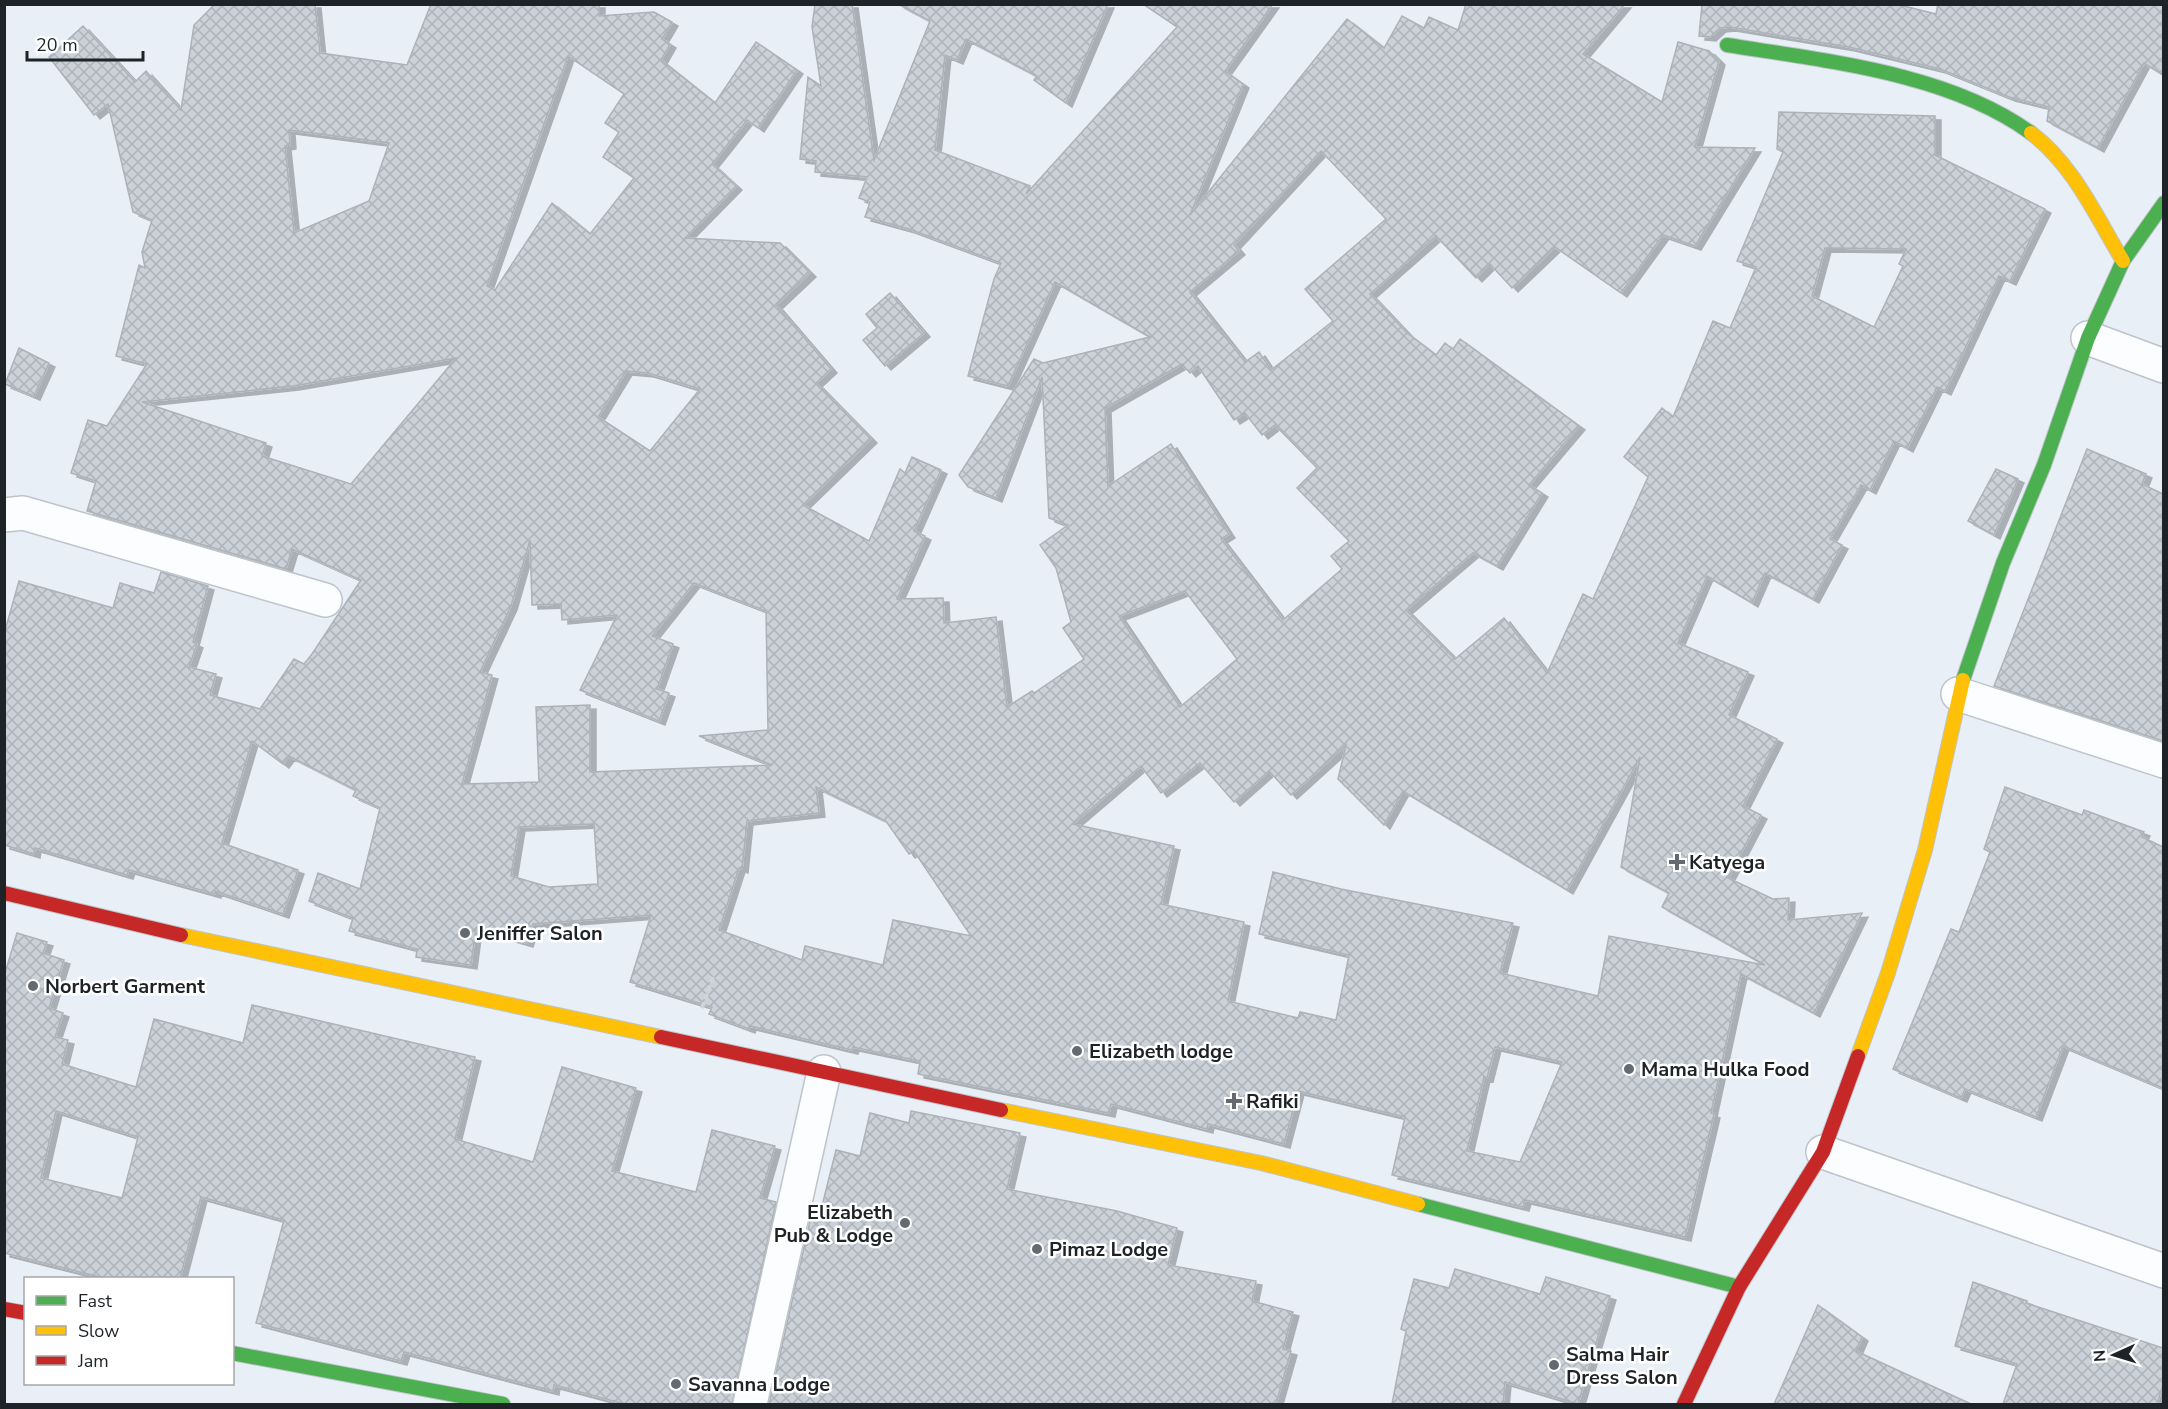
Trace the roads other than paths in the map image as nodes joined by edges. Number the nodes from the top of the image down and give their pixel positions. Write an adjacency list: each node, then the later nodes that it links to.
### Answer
1 (1727, 45): 3 (street)
2 (2163, 203): 3 (street)
3 (2122, 261): 4 (street)
4 (2088, 338): 5 (street); 8 (street)
5 (2163, 366)
6 (4, 515): 7 (street)
7 (325, 600)
8 (1958, 694): 9 (street); 12 (street)
9 (2163, 761)
10 (4, 893): 11 (street)
11 (824, 1072): 14 (street); 19 (street)
12 (1823, 1152): 13 (street); 14 (street)
13 (2163, 1271)
14 (1739, 1287): 20 (street)
15 (4, 1310): 16 (street)
16 (24, 1313)
17 (234, 1353): 18 (street)
18 (502, 1404)
19 (750, 1404)
20 (1684, 1404)

